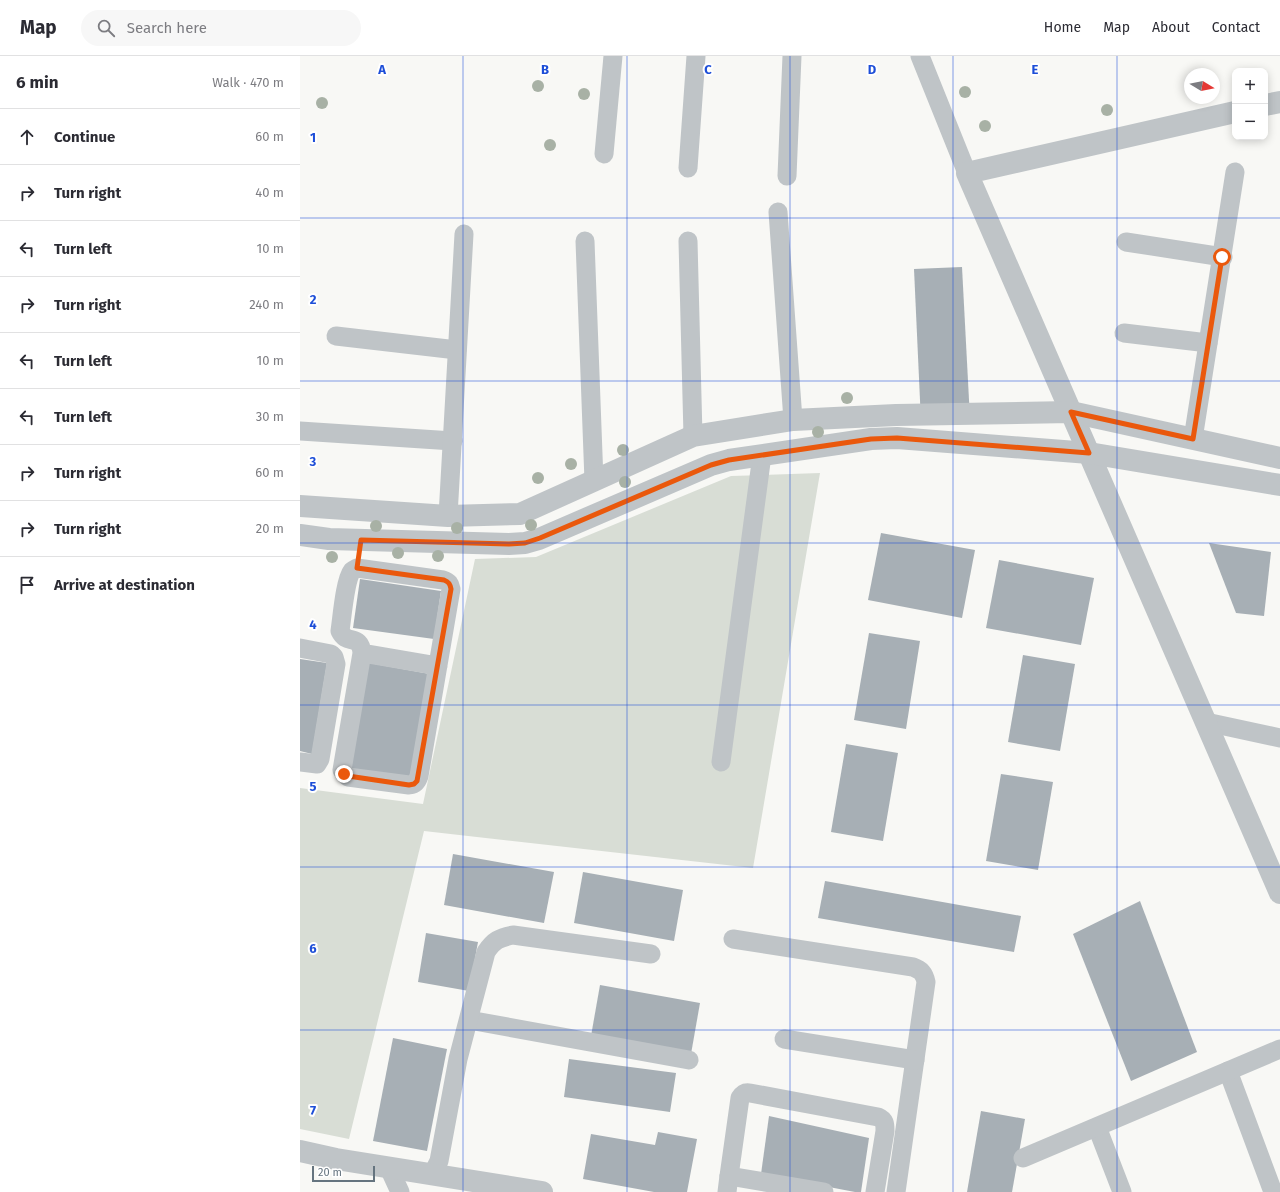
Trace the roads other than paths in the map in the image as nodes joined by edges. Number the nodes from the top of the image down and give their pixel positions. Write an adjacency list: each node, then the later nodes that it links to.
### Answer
1 (613, 56): 8 (street)
2 (696, 56): 9 (street)
3 (792, 56): 12 (street)
4 (920, 56): 11 (street)
5 (1280, 102): 6 (street)
6 (1268, 104)
7 (1232, 113): 11 (street)
8 (604, 154)
9 (688, 168)
10 (1235, 172): 18 (street)
11 (967, 173): 23 (street)
12 (787, 176)
13 (778, 212): 24 (street)
14 (464, 234): 22 (street)
15 (585, 241): 32 (street)
16 (688, 241): 26 (street)
17 (1126, 242): 18 (street)
18 (1222, 257): 21 (street)
19 (1124, 332): 21 (street)
20 (336, 336): 22 (street)
21 (1208, 343): 27 (street)
22 (457, 350): 28 (street)
23 (1071, 412): 24 (street); 27 (street); 29 (street)
24 (793, 420): 26 (street)
25 (300, 431): 28 (street)
26 (694, 436): 32 (street)
27 (1193, 439): 31 (street)
28 (453, 441): 35 (street)
29 (1089, 453): 30 (street); 33 (street); 42 (street)
30 (762, 455): 37 (street); 45 (street)
31 (1280, 458)
32 (594, 481): 35 (street)
33 (1280, 486)
34 (300, 506): 35 (street)
35 (448, 516)
36 (300, 534): 37 (street)
37 (361, 540): 38 (street)
38 (357, 568): 40 (street); 41 (street)
39 (300, 648): 44 (street)
40 (362, 652): 41 (street); 41 (street)
41 (438, 666)
42 (1206, 722): 43 (street); 46 (street)
43 (1280, 738)
44 (300, 762)
45 (721, 762)
46 (1275, 870): 47 (street)
47 (1280, 893)
48 (733, 939): 54 (street)
49 (651, 954): 50 (street)
50 (469, 1020): 53 (street); 60 (street)
51 (784, 1039): 54 (street)
52 (1280, 1048): 55 (street)
53 (689, 1060)
54 (915, 1060): 66 (street)
55 (1228, 1071): 56 (street); 68 (street)
56 (1097, 1127): 58 (street); 67 (street)
57 (300, 1151): 59 (street)
58 (1023, 1158)
59 (389, 1168): 60 (street); 62 (street)
60 (432, 1175): 63 (street)
61 (728, 1184): 64 (street); 65 (street)
62 (400, 1192)
63 (542, 1192)
64 (824, 1192)
65 (875, 1192)
66 (896, 1192)
67 (1122, 1192)
68 (1273, 1192)

